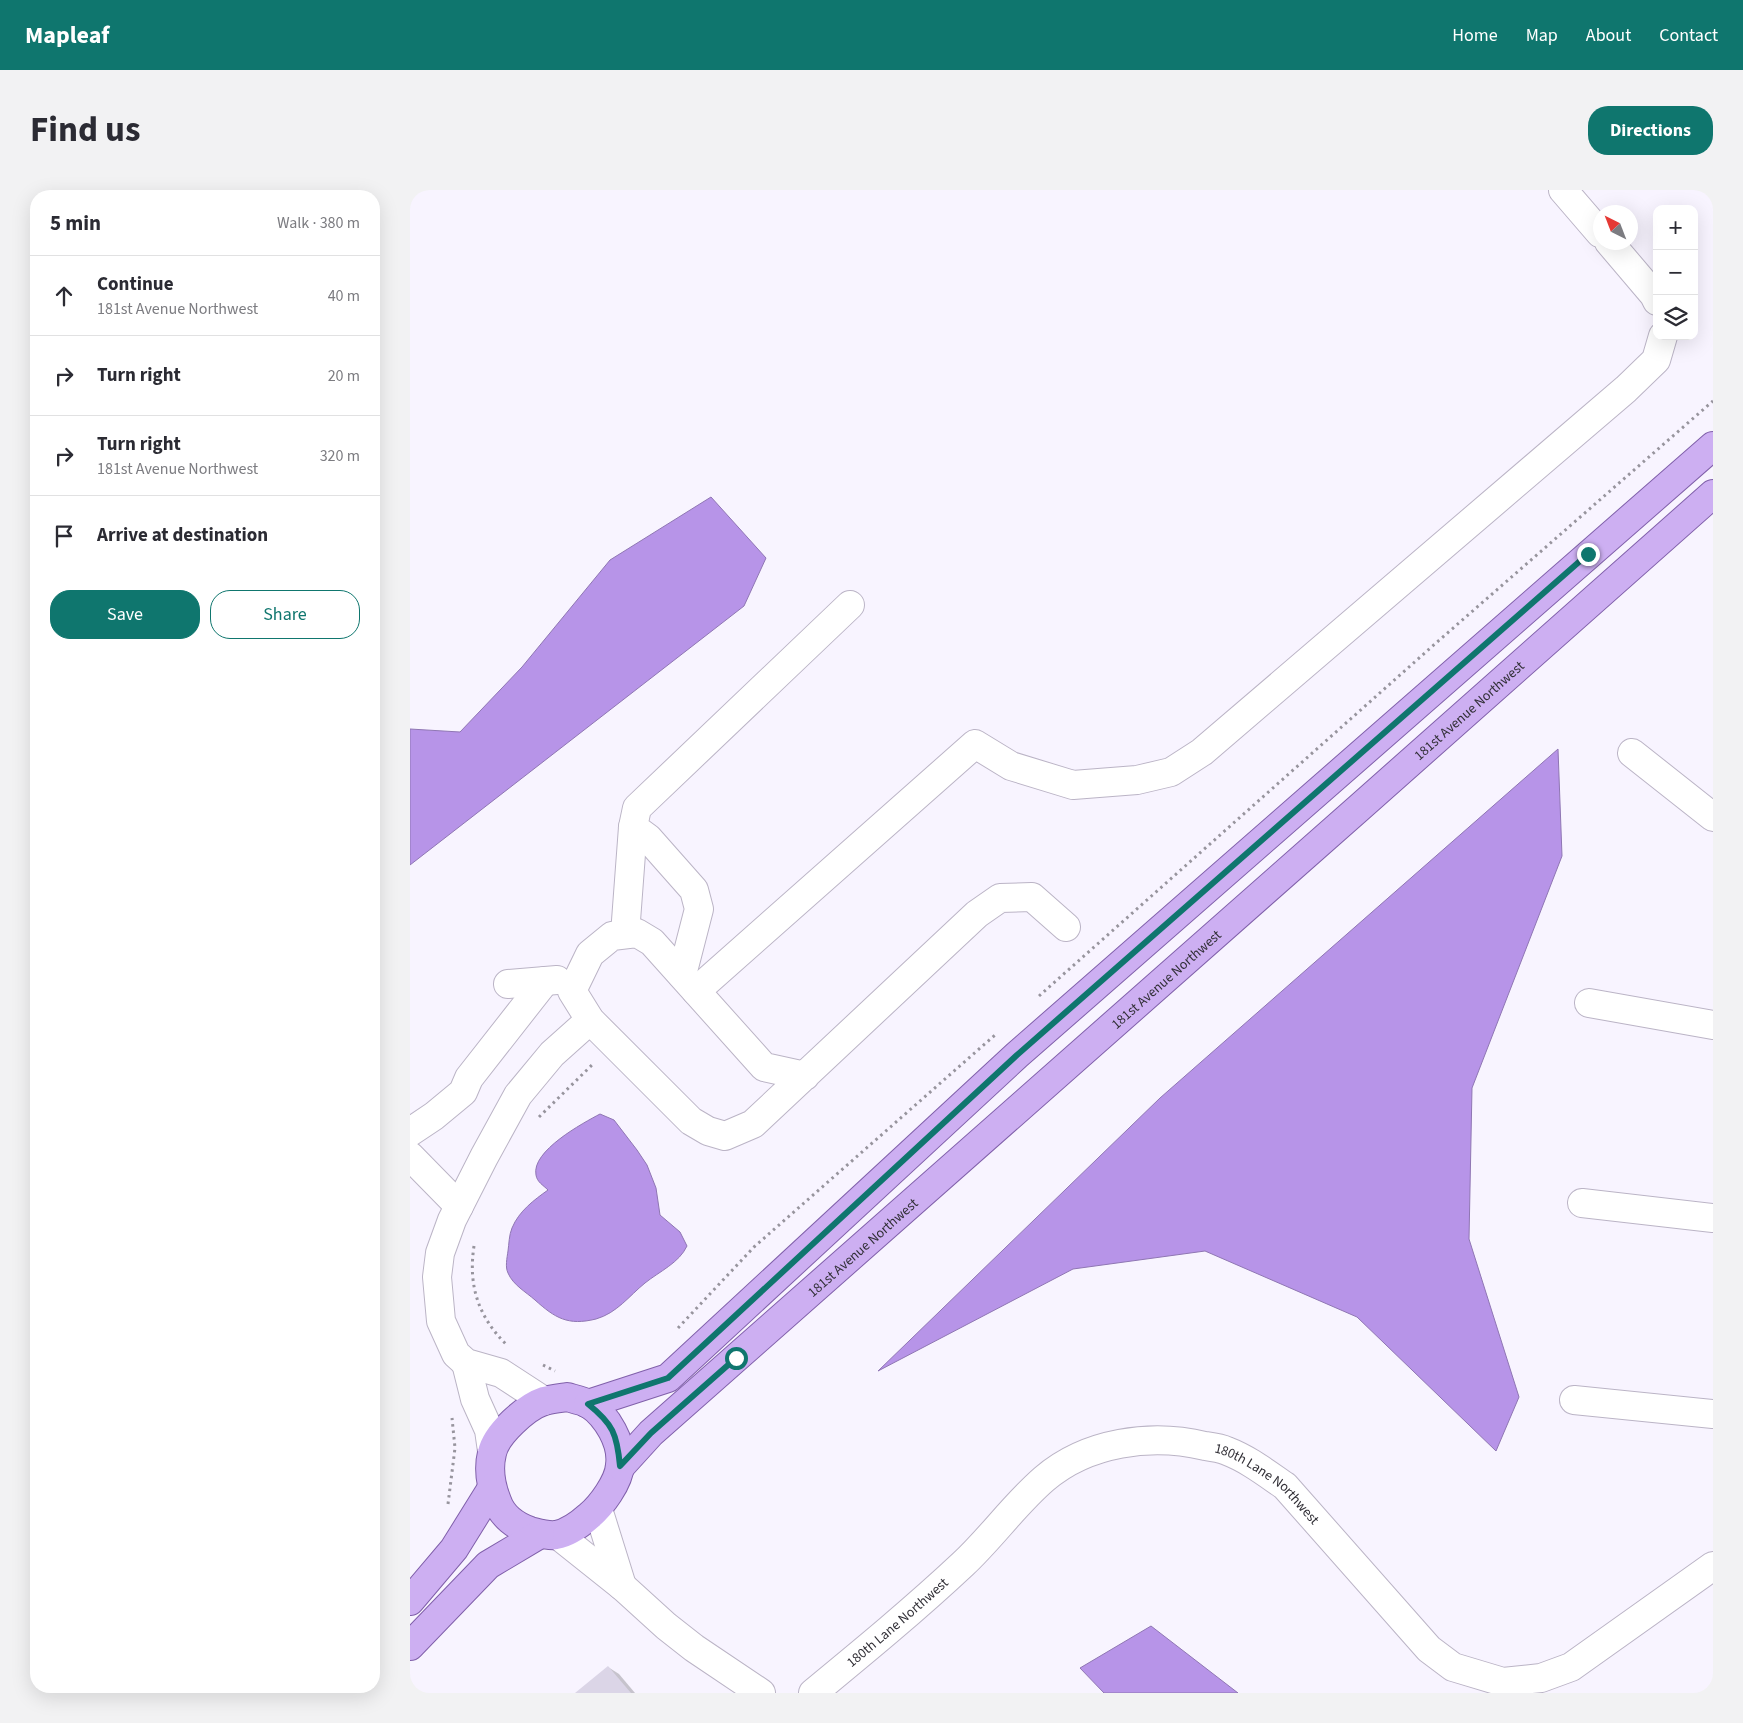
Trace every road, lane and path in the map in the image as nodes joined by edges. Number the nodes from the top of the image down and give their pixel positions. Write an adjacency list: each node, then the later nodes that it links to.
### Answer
1 (1563, 190): 2 (street)
2 (1593, 225)
3 (1615, 250): 4 (street)
4 (1654, 295)
5 (1662, 340): 17 (street)
6 (1713, 401): 19 (path)
7 (1713, 446): 41 (main road)
8 (1713, 494): 44 (main road, 181st Avenue Northwest)
9 (850, 605): 12 (street)
10 (1632, 753): 11 (street)
11 (1713, 817)
12 (633, 827): 14 (street); 17 (street)
13 (1066, 927): 25 (street)
14 (625, 934): 15 (street); 17 (street)
15 (578, 978): 16 (street); 21 (street)
16 (545, 981): 18 (street); 27 (street)
17 (689, 983): 25 (street)
18 (508, 984)
19 (1034, 1000)
20 (1589, 1003): 22 (street)
21 (590, 1020): 24 (street); 30 (street)
22 (1713, 1025)
23 (997, 1032): 33 (path)
24 (614, 1044): 25 (street); 26 (path)
25 (805, 1076)
26 (536, 1120)
27 (410, 1132)
28 (410, 1156): 30 (street)
29 (1582, 1203): 31 (street)
30 (459, 1206): 35 (street)
31 (1713, 1218)
32 (474, 1245): 37 (path)
33 (678, 1329)
34 (535, 1361): 36 (path)
35 (466, 1363): 37 (street); 38 (street)
36 (558, 1372)
37 (501, 1373): 40 (street)
38 (474, 1398): 43 (street); 46 (path)
39 (1574, 1400): 42 (street)
40 (544, 1401): 41 (main road); 43 (main road)
41 (588, 1404): 44 (main road)
42 (1713, 1414)
43 (492, 1451): 45 (main road)
44 (620, 1466): 47 (main road)
45 (492, 1488): 48 (main road); 51 (main road)
46 (448, 1506)
47 (598, 1508): 48 (main road); 50 (street)
48 (549, 1534): 50 (street); 52 (main road)
49 (1713, 1566): 54 (street, 180th Lane Northwest)
50 (622, 1586): 53 (street)
51 (410, 1601)
52 (410, 1646)
53 (761, 1693)
54 (813, 1693)

